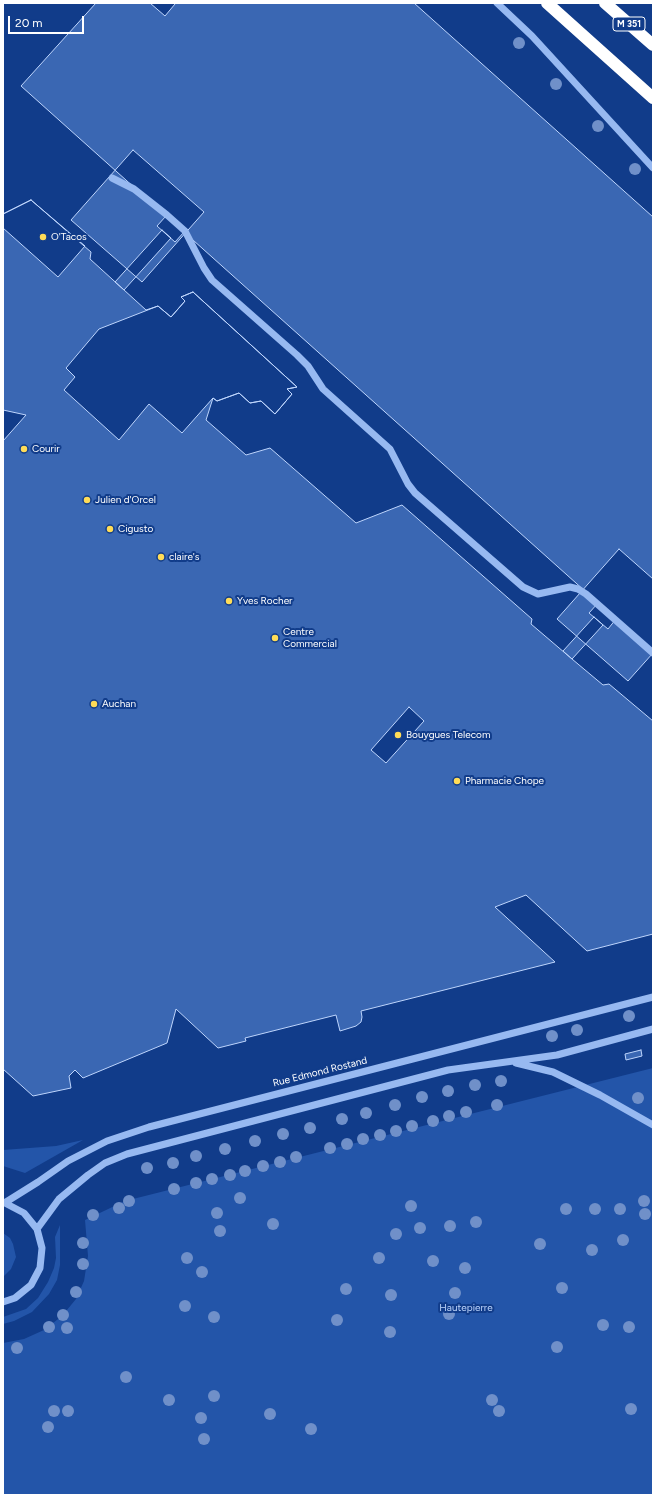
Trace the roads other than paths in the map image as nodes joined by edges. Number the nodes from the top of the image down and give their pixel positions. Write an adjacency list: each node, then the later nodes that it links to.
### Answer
1 (497, 3): 6 (street)
2 (605, 3): 4 (highway, M 351)
3 (548, 4): 5 (highway)
4 (653, 45)
5 (653, 98)
6 (653, 168)
7 (112, 178): 8 (street)
8 (653, 653)
9 (653, 997): 13 (street, Rue Edmond Rostand)
10 (653, 1029): 11 (street)
11 (510, 1062): 12 (street); 14 (street)
12 (653, 1125)
13 (4, 1202): 14 (street)
14 (37, 1229): 15 (street)
15 (3, 1302)

